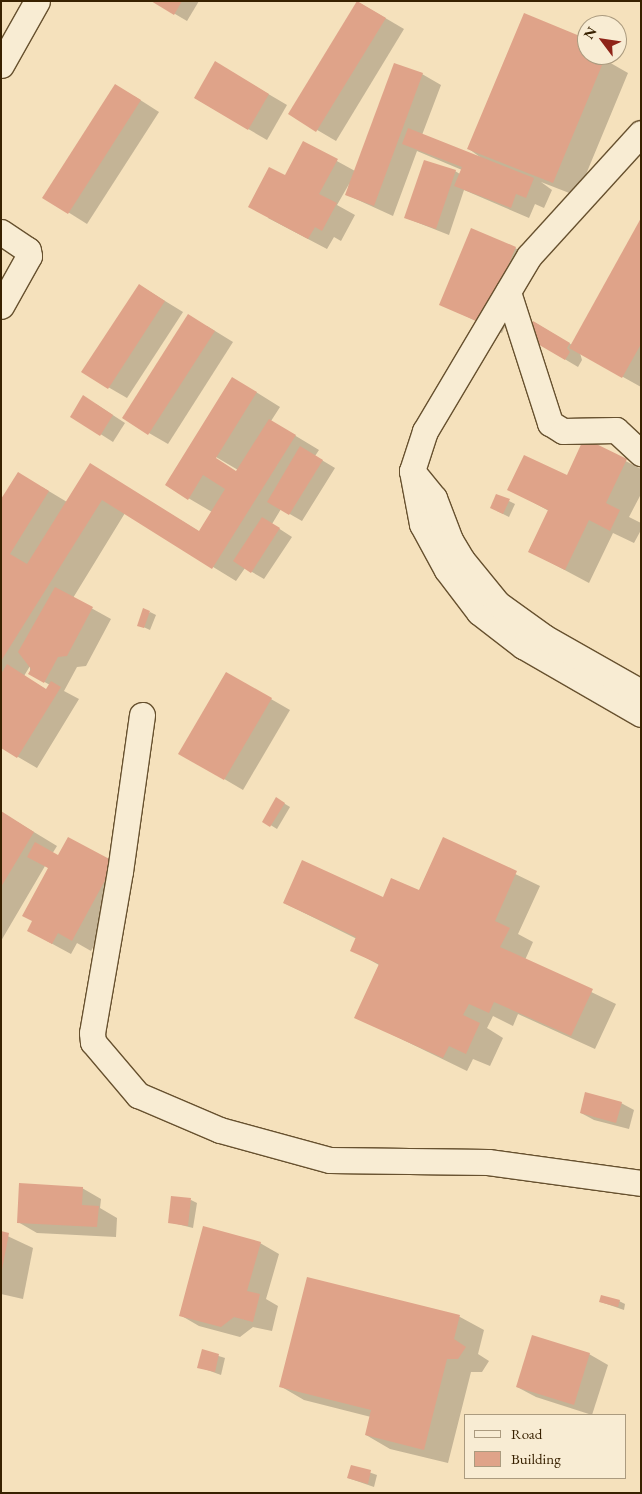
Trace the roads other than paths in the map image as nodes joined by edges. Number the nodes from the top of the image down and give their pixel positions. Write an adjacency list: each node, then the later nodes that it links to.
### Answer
1 (37, 1): 2 (street)
2 (1, 65)
3 (641, 133): 5 (street)
4 (1, 232): 6 (street)
5 (508, 292): 7 (street); 8 (street)
6 (1, 306)
7 (641, 453)
8 (412, 471): 9 (street); 10 (street)
9 (641, 692)
10 (641, 714)
11 (142, 715): 12 (street)
12 (641, 1183)

